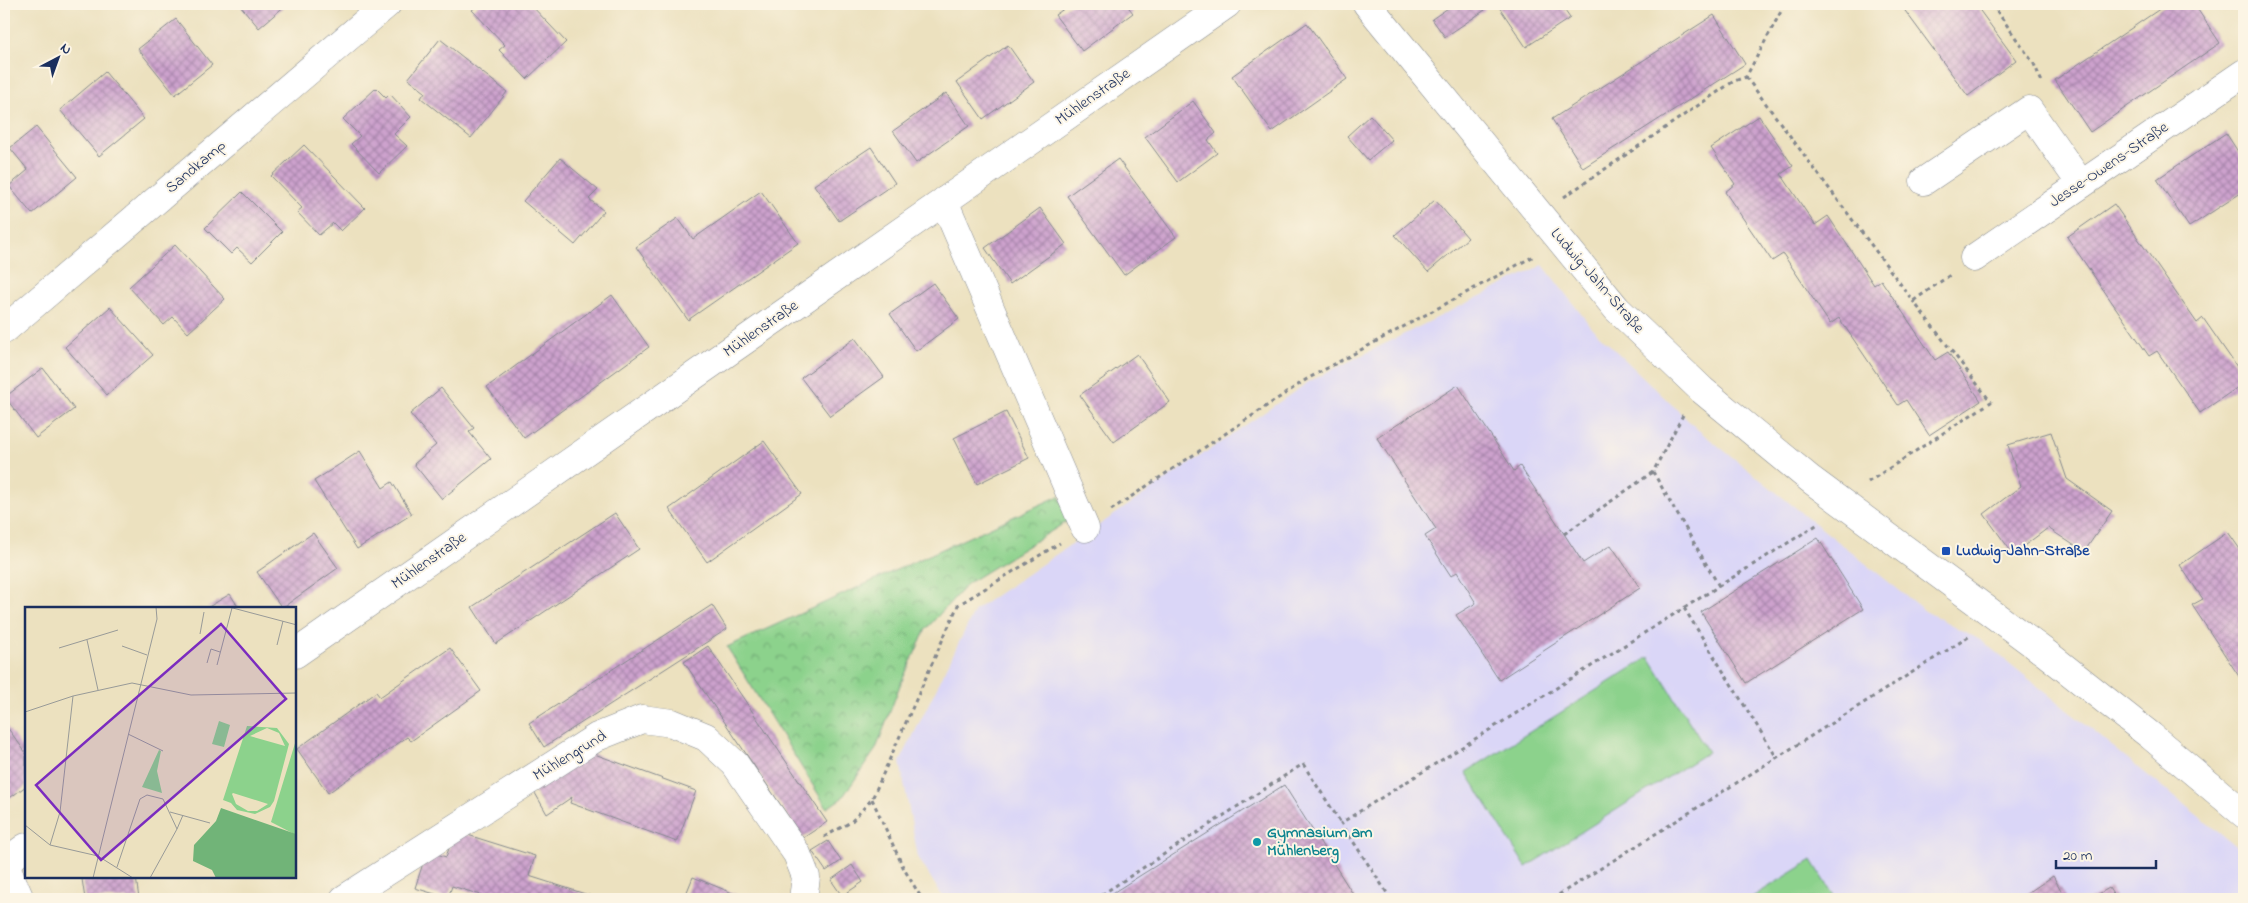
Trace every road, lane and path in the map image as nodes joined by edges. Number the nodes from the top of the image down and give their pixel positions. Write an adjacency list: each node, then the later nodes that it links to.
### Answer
1 (387, 4): 14 (street, Sandkamp)
2 (1227, 4): 9 (street, Mühlenstraße)
3 (1368, 4): 10 (street, Ludwig-Jahn-Straße)
4 (1785, 4): 6 (path)
5 (2244, 72): 8 (street, Jesse-Owens-Straße)
6 (1746, 77): 10 (path); 13 (path)
7 (1924, 181): 8 (street)
8 (2081, 184): 12 (street, Jesse-Owens-Straße)
9 (944, 201): 19 (street); 24 (street, Mühlenstraße)
10 (1539, 214): 11 (street, Ludwig-Jahn-Straße)
11 (1561, 241): 15 (street, Ludwig-Jahn-Straße); 19 (path)
12 (1974, 258): 13 (path)
13 (1913, 302): 17 (path)
14 (4, 330)
15 (1702, 390): 16 (path); 17 (street, Ludwig-Jahn-Straße)
16 (1652, 472): 20 (path); 21 (path)
17 (1840, 501): 23 (street, Ludwig-Jahn-Straße)
18 (1819, 523): 21 (path)
19 (1085, 528): 26 (path)
20 (1564, 534)
21 (1719, 586): 22 (path)
22 (1684, 608): 25 (path); 28 (path)
23 (1998, 619): 25 (path); 27 (street, Ludwig-Jahn-Straße)
24 (296, 653)
25 (1777, 758): 38 (path)
26 (872, 798): 30 (path); 35 (path)
27 (2244, 814)
28 (1341, 823): 36 (path); 37 (path)
29 (25, 848): 31 (street)
30 (797, 854): 33 (street, Mühlengrund); 34 (street, Mühlengrund)
31 (4, 863): 32 (street)
32 (20, 899)
33 (344, 899)
34 (803, 899)
35 (922, 899)
36 (1095, 899)
37 (1391, 899)
38 (1552, 899)

